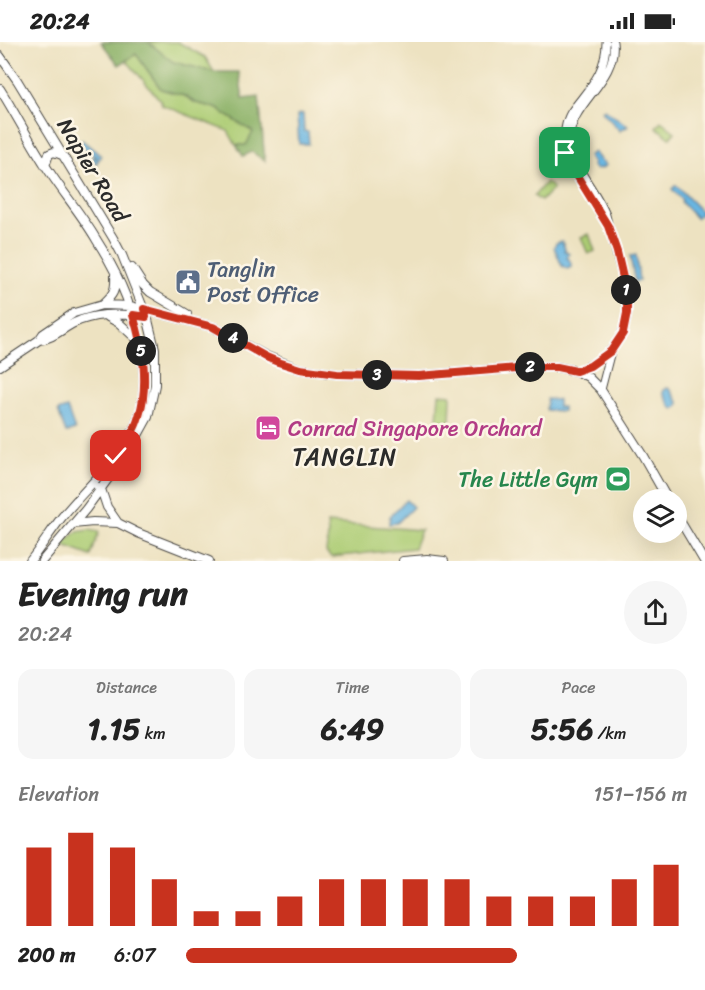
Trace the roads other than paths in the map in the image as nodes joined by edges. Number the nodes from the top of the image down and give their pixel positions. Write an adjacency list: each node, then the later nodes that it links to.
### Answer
1 (606, 42): 5 (street)
2 (613, 42): 5 (street)
3 (0, 56): 6 (main road, Napier Road)
4 (0, 89): 7 (main road, Napier Road)
5 (579, 106): 20 (street)
6 (53, 138): 7 (main road); 8 (main road, Napier Road)
7 (35, 150): 9 (main road, Napier Road)
8 (62, 156): 9 (main road); 10 (main road, Napier Road)
9 (45, 166): 11 (main road, Napier Road)
10 (122, 255): 14 (main road, Napier Road); 15 (main road)
11 (115, 272): 12 (main road); 13 (main road, Napier Road)
12 (102, 305): 13 (main road); 18 (main road)
13 (132, 311): 14 (main road); 16 (main road); 19 (main road, Napier Road)
14 (147, 312): 15 (main road); 17 (main road); 25 (main road, Napier Road)
15 (187, 315): 17 (main road)
16 (96, 317): 18 (main road); 19 (main road)
17 (213, 327): 22 (main road)
18 (39, 339): 21 (main road)
19 (140, 342): 24 (main road, Napier Road)
20 (611, 351): 22 (street); 23 (street)
21 (0, 366)
22 (576, 371): 23 (main road)
23 (601, 390): 26 (main road)
24 (93, 483): 25 (main road); 30 (main road, Napier Road)
25 (101, 489): 27 (main road); 28 (main road, Napier Road)
26 (662, 489)
27 (118, 523): 28 (main road); 32 (main road)
28 (72, 524): 31 (main road, Napier Road)
29 (687, 532): 35 (main road)
30 (30, 561)
31 (42, 561)
32 (209, 561)
33 (403, 561): 34 (main road)
34 (444, 561)
35 (704, 561)

